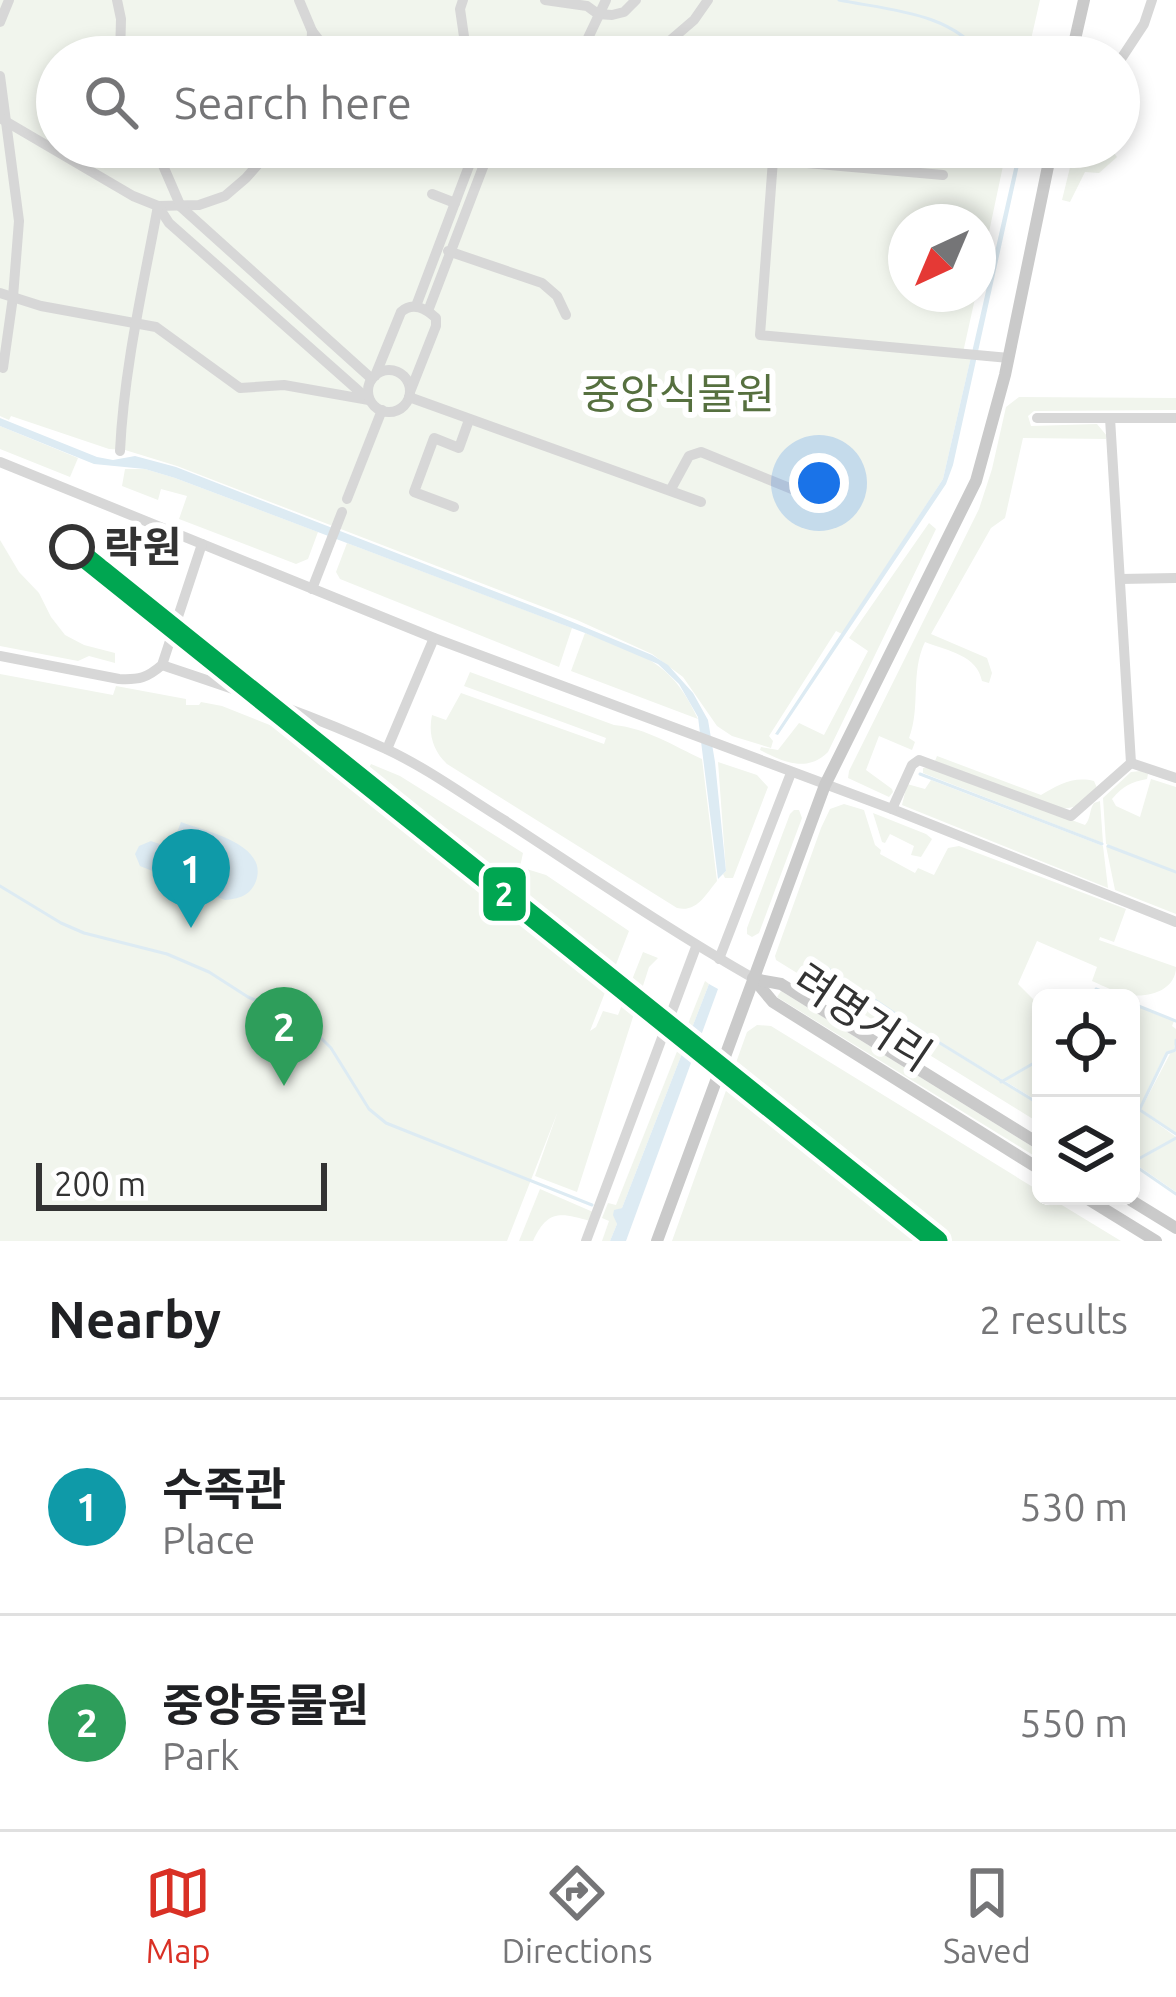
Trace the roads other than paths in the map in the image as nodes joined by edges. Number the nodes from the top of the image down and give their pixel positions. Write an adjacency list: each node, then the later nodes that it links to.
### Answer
1 (9, 0): 12 (street)
2 (117, 0): 14 (street)
3 (299, 0): 13 (street)
4 (463, 0): 17 (street)
5 (606, 0): 11 (street)
6 (637, 0): 11 (street)
7 (709, 0): 18 (street)
8 (1084, 0): 19 (main road)
9 (1152, 0): 20 (street)
10 (554, 1): 11 (street)
11 (590, 7)
12 (0, 22)
13 (312, 31): 15 (street); 16 (street)
14 (121, 36)
15 (312, 36)
16 (316, 36)
17 (464, 36)
18 (675, 36)
19 (1076, 36)
20 (1136, 36)
21 (0, 76): 22 (street)
22 (3, 120): 23 (street); 39 (street)
23 (36, 139)
24 (85, 168): 35 (street)
25 (164, 168): 36 (street)
26 (255, 168): 36 (street)
27 (468, 168): 34 (street)
28 (482, 168): 38 (street)
29 (772, 168): 43 (street)
30 (864, 168): 32 (street)
31 (1048, 168): 43 (main road)
32 (943, 175)
33 (432, 194): 34 (street)
34 (455, 203): 37 (street)
35 (158, 206): 36 (street); 42 (street); 47 (street)
36 (181, 206): 45 (street)
37 (438, 248): 38 (street); 40 (street)
38 (452, 252): 40 (street); 41 (street)
39 (6, 295): 42 (street); 44 (street)
40 (422, 308): 45 (street); 46 (street)
41 (566, 315)
42 (136, 325): 47 (street); 53 (street)
43 (1009, 358): 70 (main road)
44 (2, 368)
45 (373, 377): 46 (street); 47 (street)
46 (409, 394): 48 (street); 52 (street)
47 (369, 400): 48 (street)
48 (382, 410): 62 (street)
49 (1037, 418): 50 (street)
50 (1110, 418): 51 (street); 61 (street)
51 (1176, 418)
52 (469, 419): 55 (street); 58 (street)
53 (120, 451)
54 (0, 463): 59 (street)
55 (671, 489): 56 (street); 57 (street)
56 (701, 502)
57 (824, 502)
58 (454, 507)
59 (202, 544): 62 (street); 65 (street)
60 (1176, 578): 61 (street)
61 (1120, 579): 67 (street)
62 (312, 589): 63 (street)
63 (434, 638): 66 (street); 68 (street)
64 (0, 656): 65 (street)
65 (162, 665): 66 (street)
66 (387, 749): 73 (street)
67 (1131, 763): 69 (street); 71 (street)
68 (791, 773): 70 (street); 74 (street)
69 (1176, 778)
70 (825, 785): 71 (street); 75 (main road)
71 (892, 809): 72 (street)
72 (1176, 922)
73 (696, 946): 74 (street); 81 (street)
74 (719, 959): 75 (street)
75 (752, 979): 76 (main road, 려명거리); 77 (main road, 려명거리); 82 (main road)
76 (1032, 1138)
77 (1032, 1164)
78 (1098, 1205): 83 (main road)
79 (1139, 1205): 80 (main road)
80 (1176, 1228)
81 (586, 1241)
82 (657, 1241)
83 (1156, 1241)

